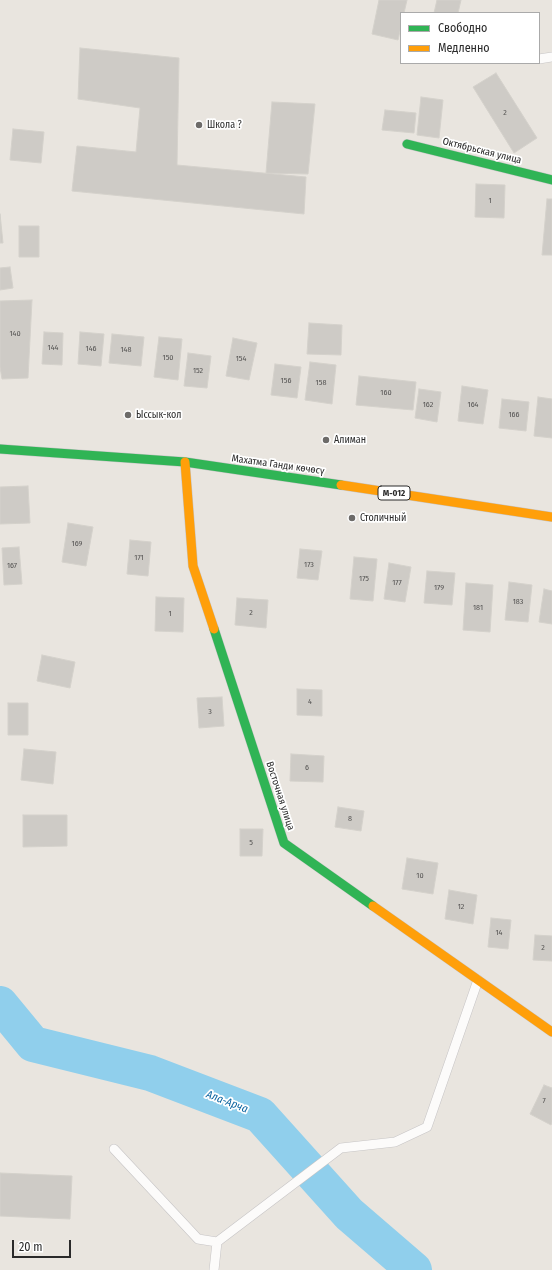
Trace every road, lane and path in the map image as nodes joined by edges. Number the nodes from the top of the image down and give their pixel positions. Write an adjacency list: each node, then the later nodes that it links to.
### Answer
1 (552, 57): 2 (lane)
2 (540, 59)
3 (407, 144): 4 (street, Октябрьская улица)
4 (552, 180)
5 (0, 449): 6 (street, Махатма Ганди көчөсү / М-012)
6 (185, 462): 7 (street, Махатма Ганди көчөсү / М-012); 8 (street, Восточная улица)
7 (552, 517)
8 (478, 980): 9 (street, Восточная улица); 11 (lane)
9 (552, 1032)
10 (114, 1149): 11 (lane)
11 (217, 1242): 12 (lane)
12 (214, 1270)

